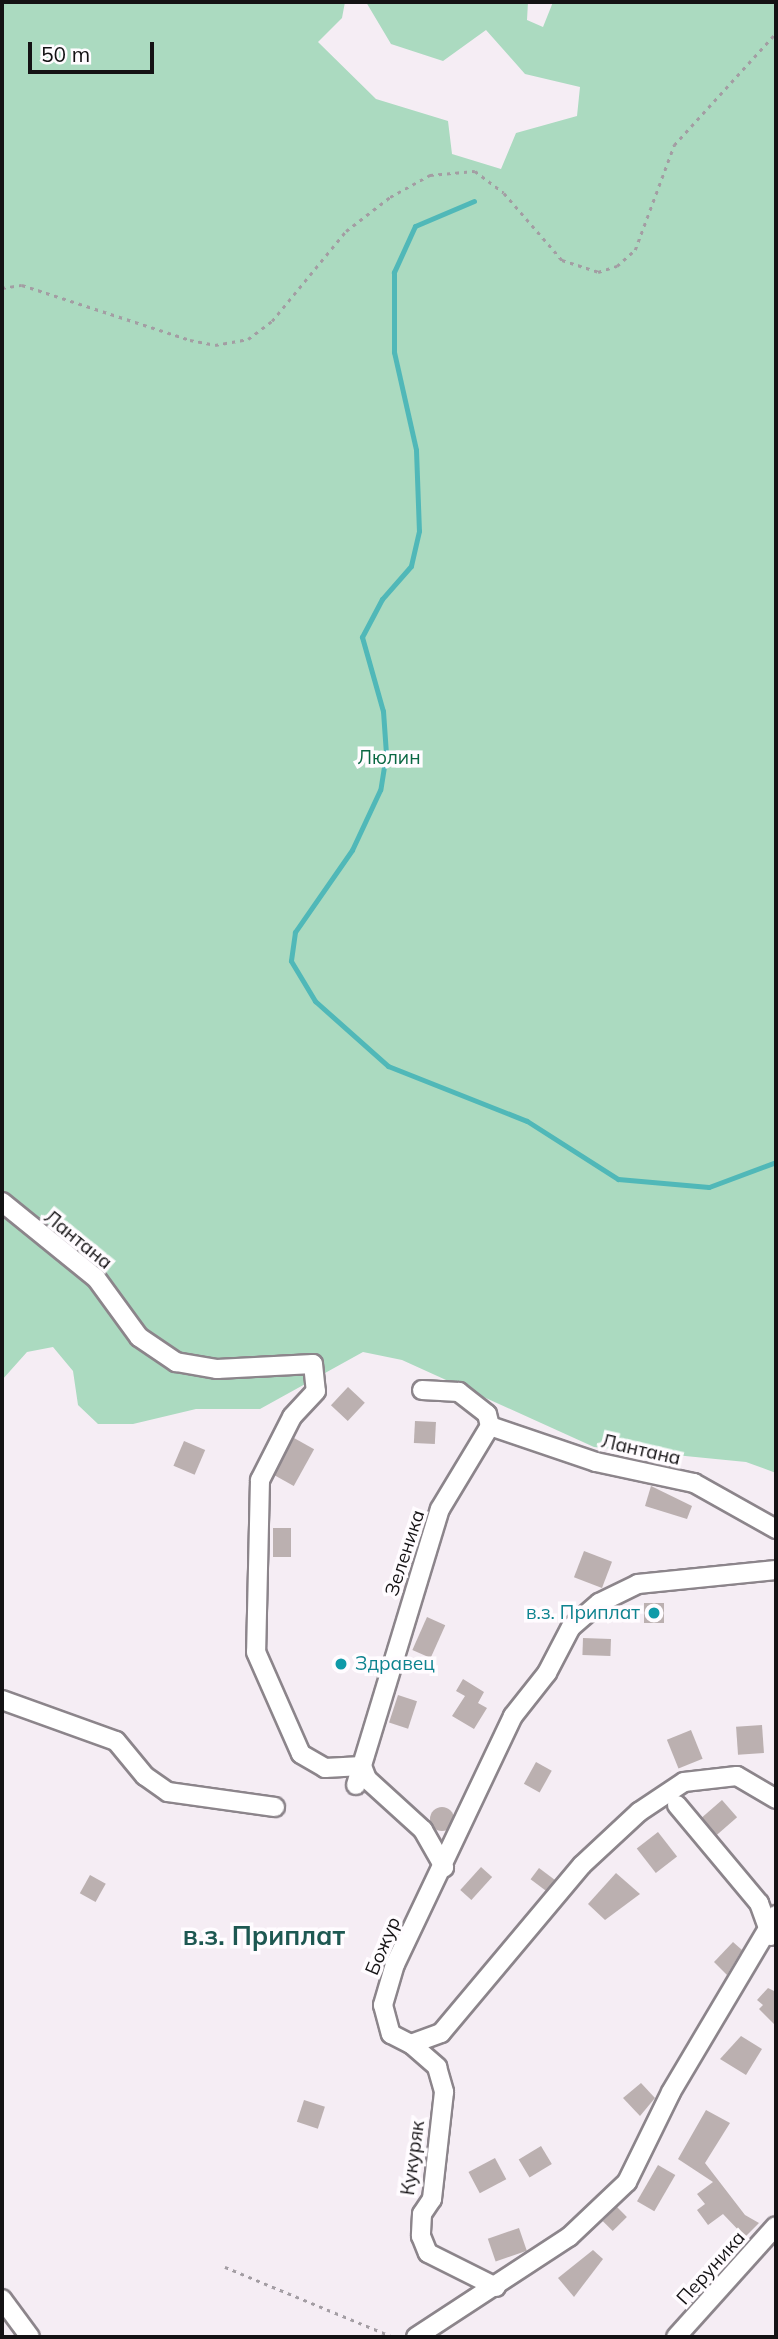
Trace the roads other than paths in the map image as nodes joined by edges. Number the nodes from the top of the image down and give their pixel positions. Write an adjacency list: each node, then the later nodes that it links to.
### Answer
1 (2, 1202): 7 (street, Лантана)
2 (422, 1390): 3 (street)
3 (490, 1426): 4 (street, Лантана); 7 (street, Зеленика)
4 (776, 1529)
5 (776, 1570): 12 (street, Божур)
6 (2, 1700): 11 (street)
7 (362, 1766): 8 (street, Зеленика); 12 (street)
8 (356, 1784)
9 (776, 1799): 15 (street)
10 (677, 1805): 14 (street)
11 (275, 1807)
12 (444, 1867): 15 (street, Божур)
13 (776, 1915): 14 (street)
14 (773, 1938): 17 (street)
15 (411, 2044): 17 (street, Кукуряк)
16 (776, 2226): 21 (street, Перуника)
17 (496, 2287): 20 (street)
18 (2, 2299): 19 (street)
19 (30, 2337)
20 (416, 2337)
21 (677, 2337)

